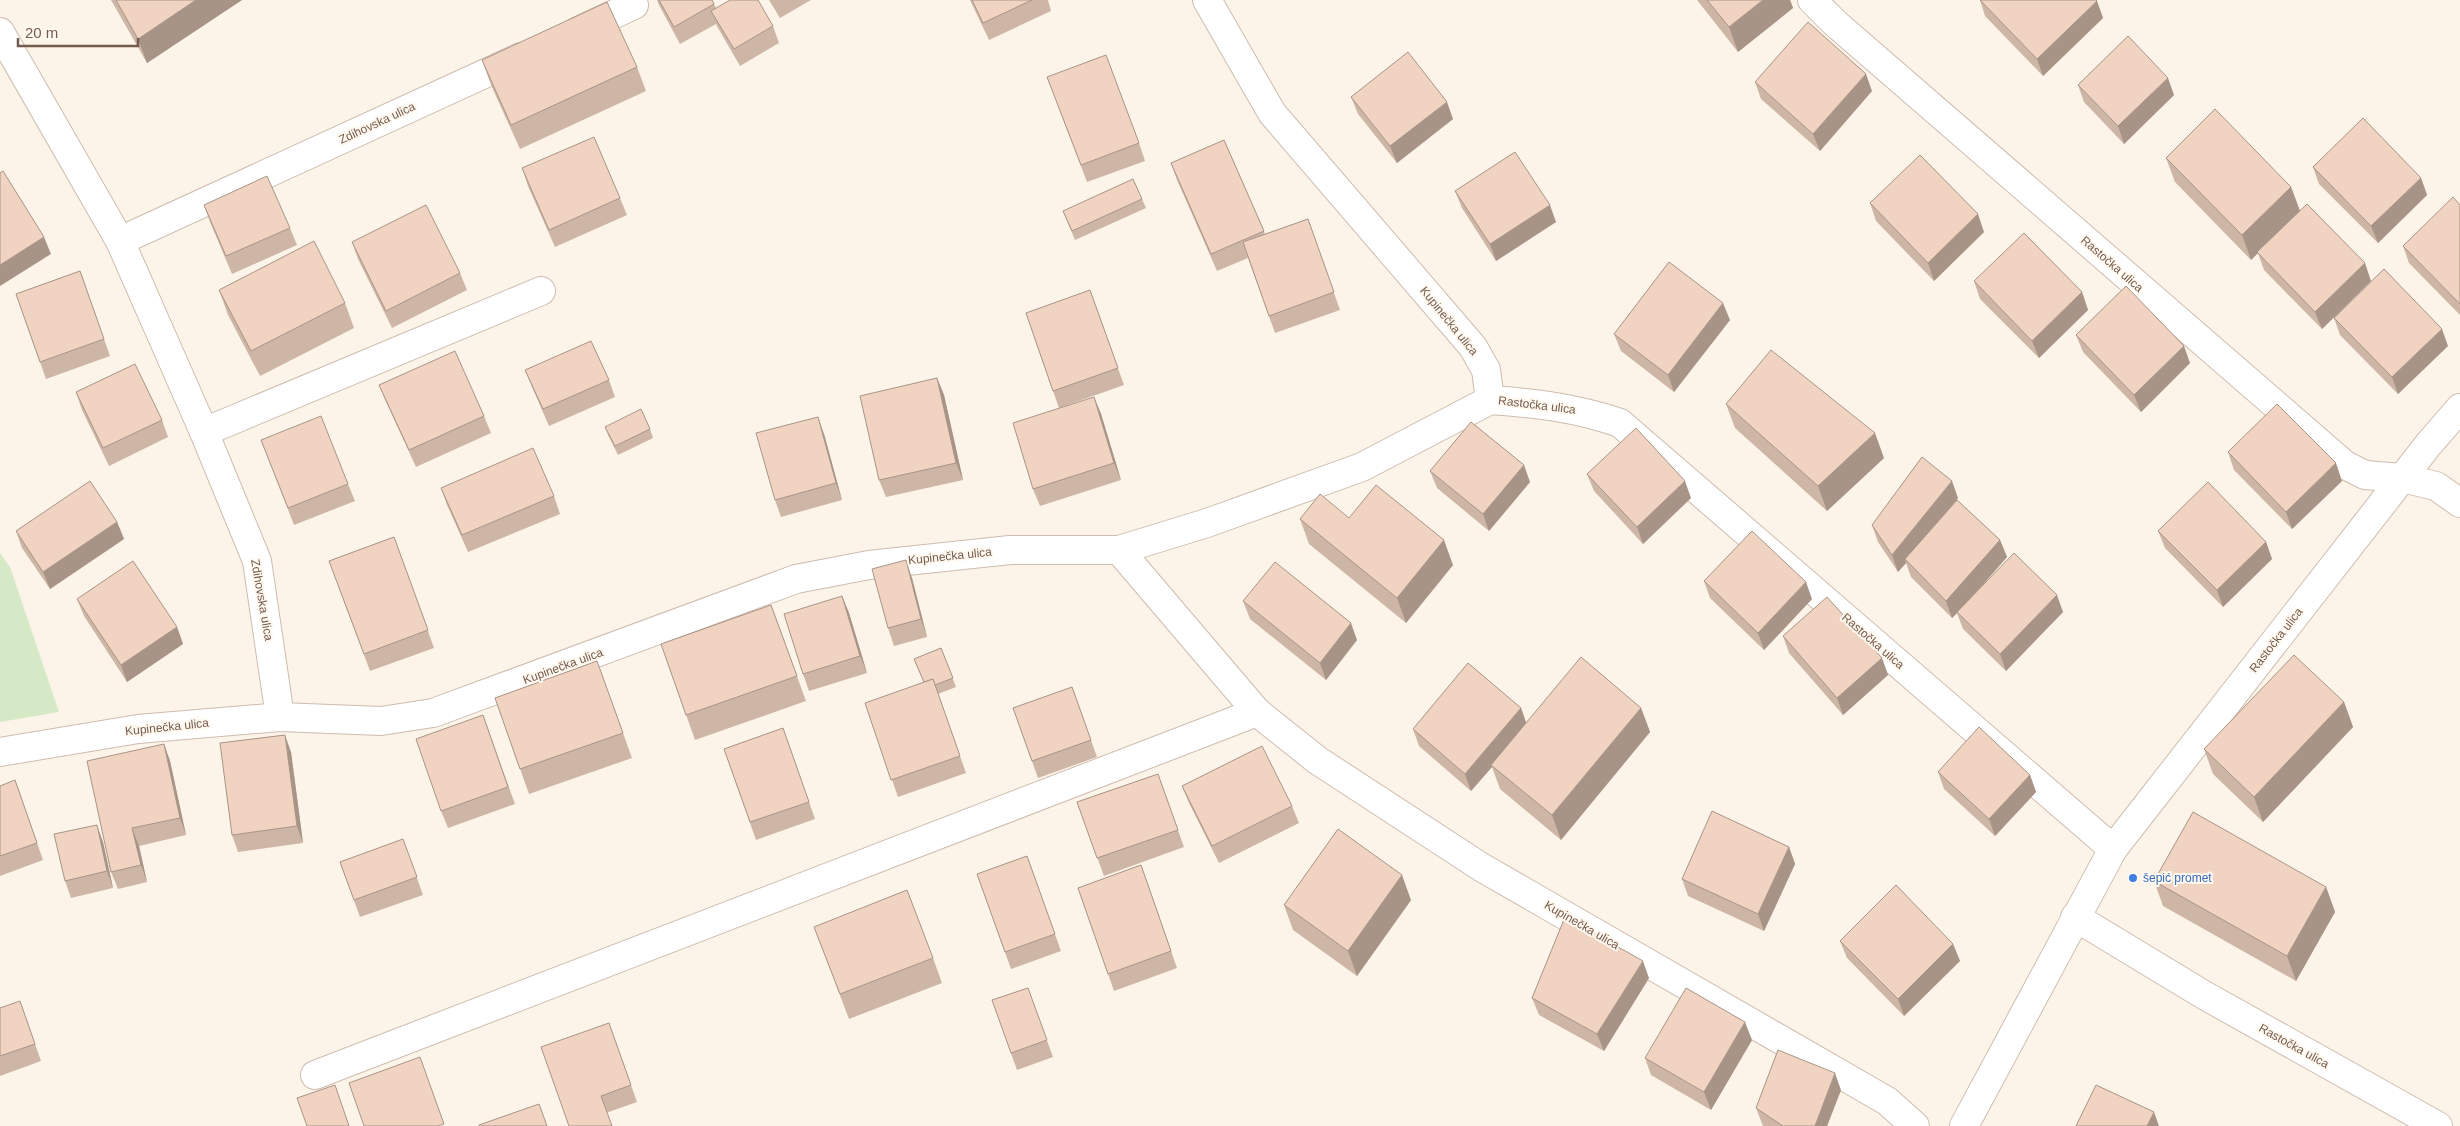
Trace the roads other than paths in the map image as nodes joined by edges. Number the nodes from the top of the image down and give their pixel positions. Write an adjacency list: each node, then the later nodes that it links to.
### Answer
1 (1207, 0): 7 (street, Kupinečka ulica)
2 (1812, 0): 10 (street, Rastočka ulica)
3 (634, 5): 5 (street, Zdihovska ulica)
4 (0, 32): 5 (street, Zdihovska ulica)
5 (120, 241): 9 (street, Zdihovska ulica)
6 (541, 291): 9 (street)
7 (1490, 400): 12 (street, Kupinečka ulica); 16 (street, Rastočka ulica)
8 (2460, 408): 10 (street, Rastočka ulica)
9 (204, 432): 14 (street, Zdihovska ulica)
10 (2402, 478): 11 (street); 16 (street, Rastočka ulica)
11 (2460, 503)
12 (1119, 550): 13 (street, Kupinečka ulica); 14 (street, Kupinečka ulica)
13 (1257, 712): 18 (street); 19 (street, Kupinečka ulica)
14 (280, 717): 15 (street, Kupinečka ulica)
15 (0, 752)
16 (2113, 849): 17 (street, Rastočka ulica)
17 (2074, 916): 20 (street, Rastočka ulica); 21 (street, Rastočka ulica)
18 (315, 1075)
19 (1915, 1126)
20 (1964, 1126)
21 (2438, 1126)

